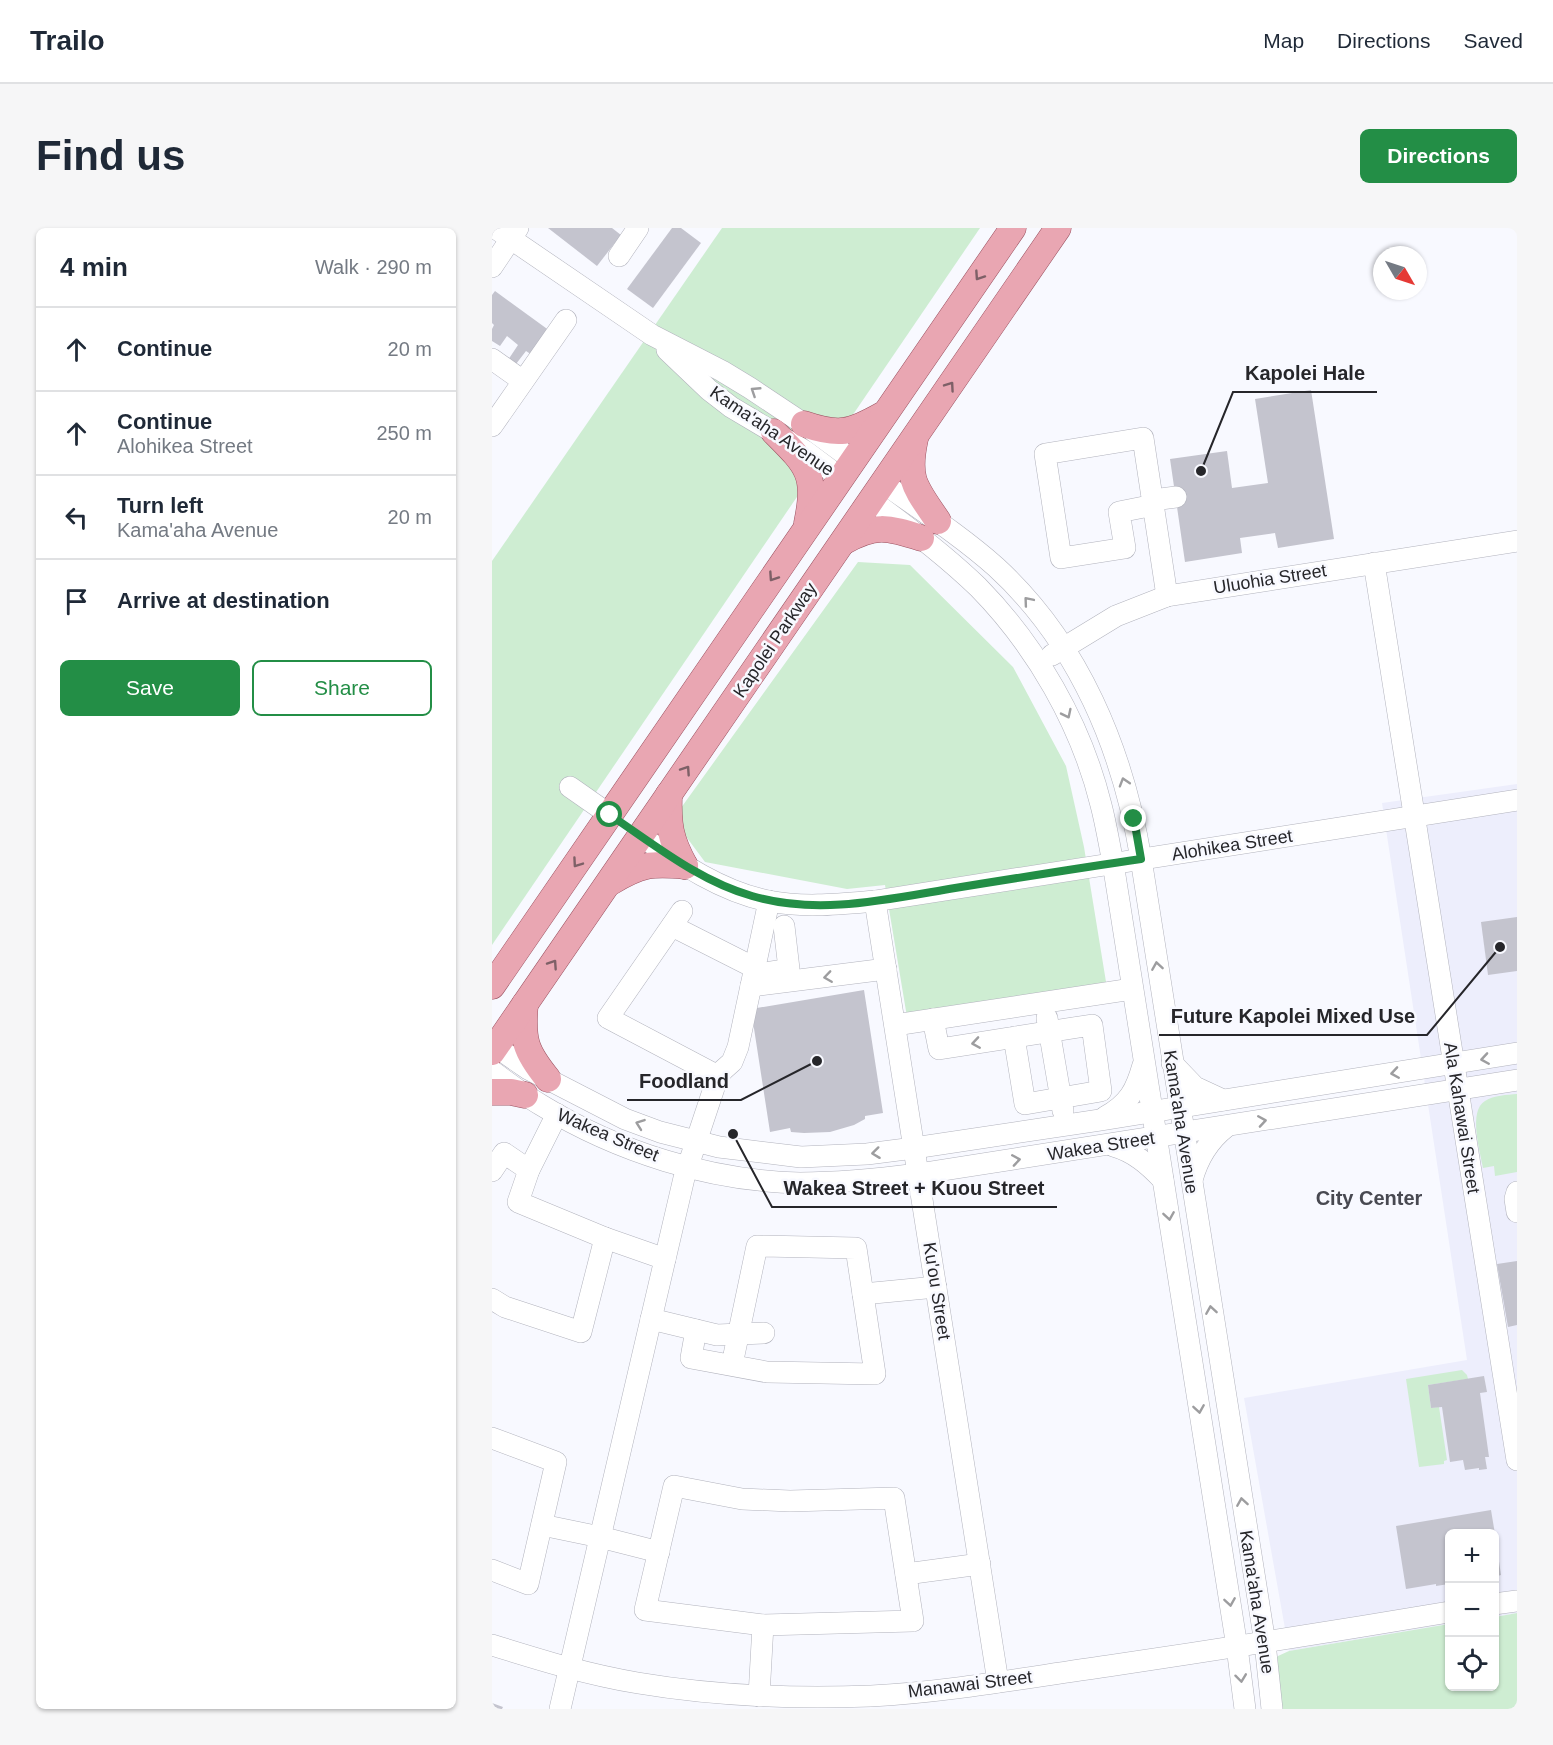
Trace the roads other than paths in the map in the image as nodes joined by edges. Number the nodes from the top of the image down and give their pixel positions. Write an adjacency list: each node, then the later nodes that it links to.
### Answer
1 (638, 228): 5 (street)
2 (1012, 228): 11 (main road, Kapolei Parkway, one-way to 11)
3 (1058, 228): 15 (main road, Kapolei Parkway, one-way to 3)
4 (508, 232): 6 (street); 8 (street, Kama'aha Avenue)
5 (619, 256)
6 (492, 267)
7 (566, 320): 10 (street)
8 (652, 335): 12 (street, Kama'aha Avenue, one-way to 8); 14 (street, Kama'aha Avenue)
9 (492, 359): 10 (street)
10 (524, 381): 13 (street)
11 (885, 414): 12 (main road); 16 (main road, Kapolei Parkway)
12 (804, 424): 16 (street, Kama'aha Avenue)
13 (492, 426)
14 (774, 432): 16 (street, Kama'aha Avenue); 20 (main road)
15 (916, 434): 17 (main road, Kapolei Parkway); 21 (main road)
16 (847, 469): 17 (main road); 20 (main road, Kapolei Parkway)
17 (877, 491): 21 (street, Kama'aha Avenue); 23 (main road, Kapolei Parkway)
18 (1176, 502): 19 (street)
19 (1154, 505): 19 (street); 25 (street)
20 (806, 529): 31 (main road, Kapolei Parkway, one-way to 31)
21 (929, 530): 23 (main road); 26 (street, Kama'aha Avenue, one-way to 21); 27 (street, Kama'aha Avenue)
22 (1517, 541): 24 (street, Uluohia Street)
23 (843, 542): 29 (main road, Kapolei Parkway, one-way to 23)
24 (1374, 563): 25 (street, Uluohia Street); 32 (street, Ala Kahawai Street)
25 (1167, 596): 26 (street, Uluohia Street)
26 (1063, 648): 27 (street, Uluohia Street); 34 (street, Kama'aha Avenue, one-way to 26)
27 (1039, 663): 35 (street, Kama'aha Avenue, one-way to 35)
28 (570, 787): 31 (street)
29 (669, 794): 33 (main road, Kapolei Parkway); 36 (main road)
30 (1517, 800): 32 (street, Alohikea Street)
31 (610, 815): 33 (main road); 43 (main road, Kapolei Parkway, one-way to 43)
32 (1414, 816): 34 (street, Alohikea Street); 55 (street, Ala Kahawai Street)
33 (641, 836): 36 (street, Alohikea Street); 37 (main road, Kapolei Parkway)
34 (1141, 859): 35 (street, Alohikea Street); 54 (street, Kama'aha Avenue, one-way to 34)
35 (1113, 863): 39 (street, Alohikea Street); 44 (street, Kama'aha Avenue)
36 (685, 866): 37 (main road); 38 (street, Alohikea Street)
37 (608, 884): 46 (main road, Kapolei Parkway, one-way to 37)
38 (770, 901): 39 (street, Alohikea Street); 42 (street)
39 (875, 901): 41 (street, Ku'ou Street)
40 (784, 926): 42 (street)
41 (886, 969): 42 (street, one-way to 42); 48 (street, Ku'ou Street)
42 (754, 975): 56 (street); 56 (street)
43 (494, 981)
44 (1132, 989): 45 (street); 53 (street, Kama'aha Avenue)
45 (1044, 1002): 47 (street); 49 (street)
46 (525, 1004): 52 (main road, Kapolei Parkway); 57 (main road)
47 (933, 1019): 48 (street); 50 (street, one-way to 47)
48 (895, 1025): 74 (street, Ku'ou Street)
49 (1049, 1031): 50 (street); 62 (street); 62 (street)
50 (1014, 1037): 62 (street)
51 (1517, 1053): 55 (street, Wakea Street, one-way to 55)
52 (493, 1054): 57 (street, Wakea Street); 61 (street, Wakea Street)
53 (1144, 1061): 65 (street, Kama'aha Avenue); 67 (street)
54 (1172, 1063): 63 (street); 64 (street, Kama'aha Avenue)
55 (1453, 1064): 59 (street, Ala Kahawai Street); 63 (street, Wakea Street, one-way to 63)
56 (718, 1076): 72 (street)
57 (548, 1079): 72 (street, Wakea Street, one-way to 57)
58 (1517, 1080): 59 (street, Wakea Street)
59 (1457, 1090): 69 (street, Wakea Street, one-way to 59); 91 (street, Ala Kahawai Street)
60 (492, 1092): 61 (main road)
61 (525, 1095): 66 (street, Wakea Street)
62 (1061, 1097): 68 (street)
63 (1223, 1100): 64 (street, Wakea Street)
64 (1179, 1107): 65 (street, Wakea Street); 70 (street, Kama'aha Avenue)
65 (1152, 1112): 67 (street, Wakea Street); 71 (street, Kama'aha Avenue)
66 (557, 1114): 75 (street, Wakea Street); 76 (street)
67 (1100, 1120): 68 (street, Wakea Street)
68 (1066, 1125): 74 (street, Wakea Street)
69 (1226, 1127): 70 (street, Wakea Street); 80 (street)
70 (1183, 1134): 71 (street, Wakea Street); 80 (street, Kama'aha Avenue)
71 (1156, 1138): 73 (street, Wakea Street); 79 (street, Kama'aha Avenue)
72 (695, 1142): 74 (street, Wakea Street, one-way to 72); 75 (street)
73 (1109, 1146): 78 (street, Wakea Street, one-way to 73); 79 (street)
74 (914, 1148): 78 (street, Ku'ou Street)
75 (687, 1166): 78 (street, Wakea Street); 84 (street)
76 (529, 1170): 77 (street); 83 (street)
77 (492, 1171)
78 (918, 1174): 85 (street, Ku'ou Street)
79 (1163, 1180): 107 (street, Kama'aha Avenue, one-way to 107)
80 (1191, 1184): 105 (street, Kama'aha Avenue, one-way to 80)
81 (1517, 1192): 82 (street)
82 (1517, 1212)
83 (605, 1238): 84 (street); 87 (street)
84 (665, 1259): 88 (street)
85 (936, 1287): 86 (street); 98 (street, Ku'ou Street)
86 (863, 1294): 89 (street); 92 (street)
87 (492, 1299)
88 (651, 1319): 89 (street); 96 (street)
89 (696, 1330): 92 (street)
90 (764, 1333): 92 (street)
91 (1508, 1340): 94 (street, Ala Kahawai Street)
92 (736, 1344)
93 (492, 1438): 95 (street)
94 (1517, 1460)
95 (542, 1525): 96 (street); 99 (street)
96 (600, 1537): 97 (street); 108 (street)
97 (659, 1552): 100 (street); 104 (street)
98 (980, 1564): 100 (street); 109 (street, Ku'ou Street)
99 (492, 1570)
100 (906, 1574): 104 (street)
101 (1517, 1600): 102 (street)
102 (1499, 1603)
103 (1445, 1613): 105 (street, Manawai Street)
104 (763, 1625): 110 (street)
105 (1265, 1643): 107 (street, Manawai Street); 113 (street, Kama'aha Avenue)
106 (492, 1645): 108 (street, Manawai Street)
107 (1237, 1647): 109 (street, Manawai Street); 112 (street, Kama'aha Avenue, one-way to 112)
108 (570, 1668): 110 (street, Manawai Street); 111 (street)
109 (998, 1682): 110 (street, Manawai Street)
110 (759, 1696)
111 (560, 1709)
112 (1245, 1709)
113 (1272, 1709)

